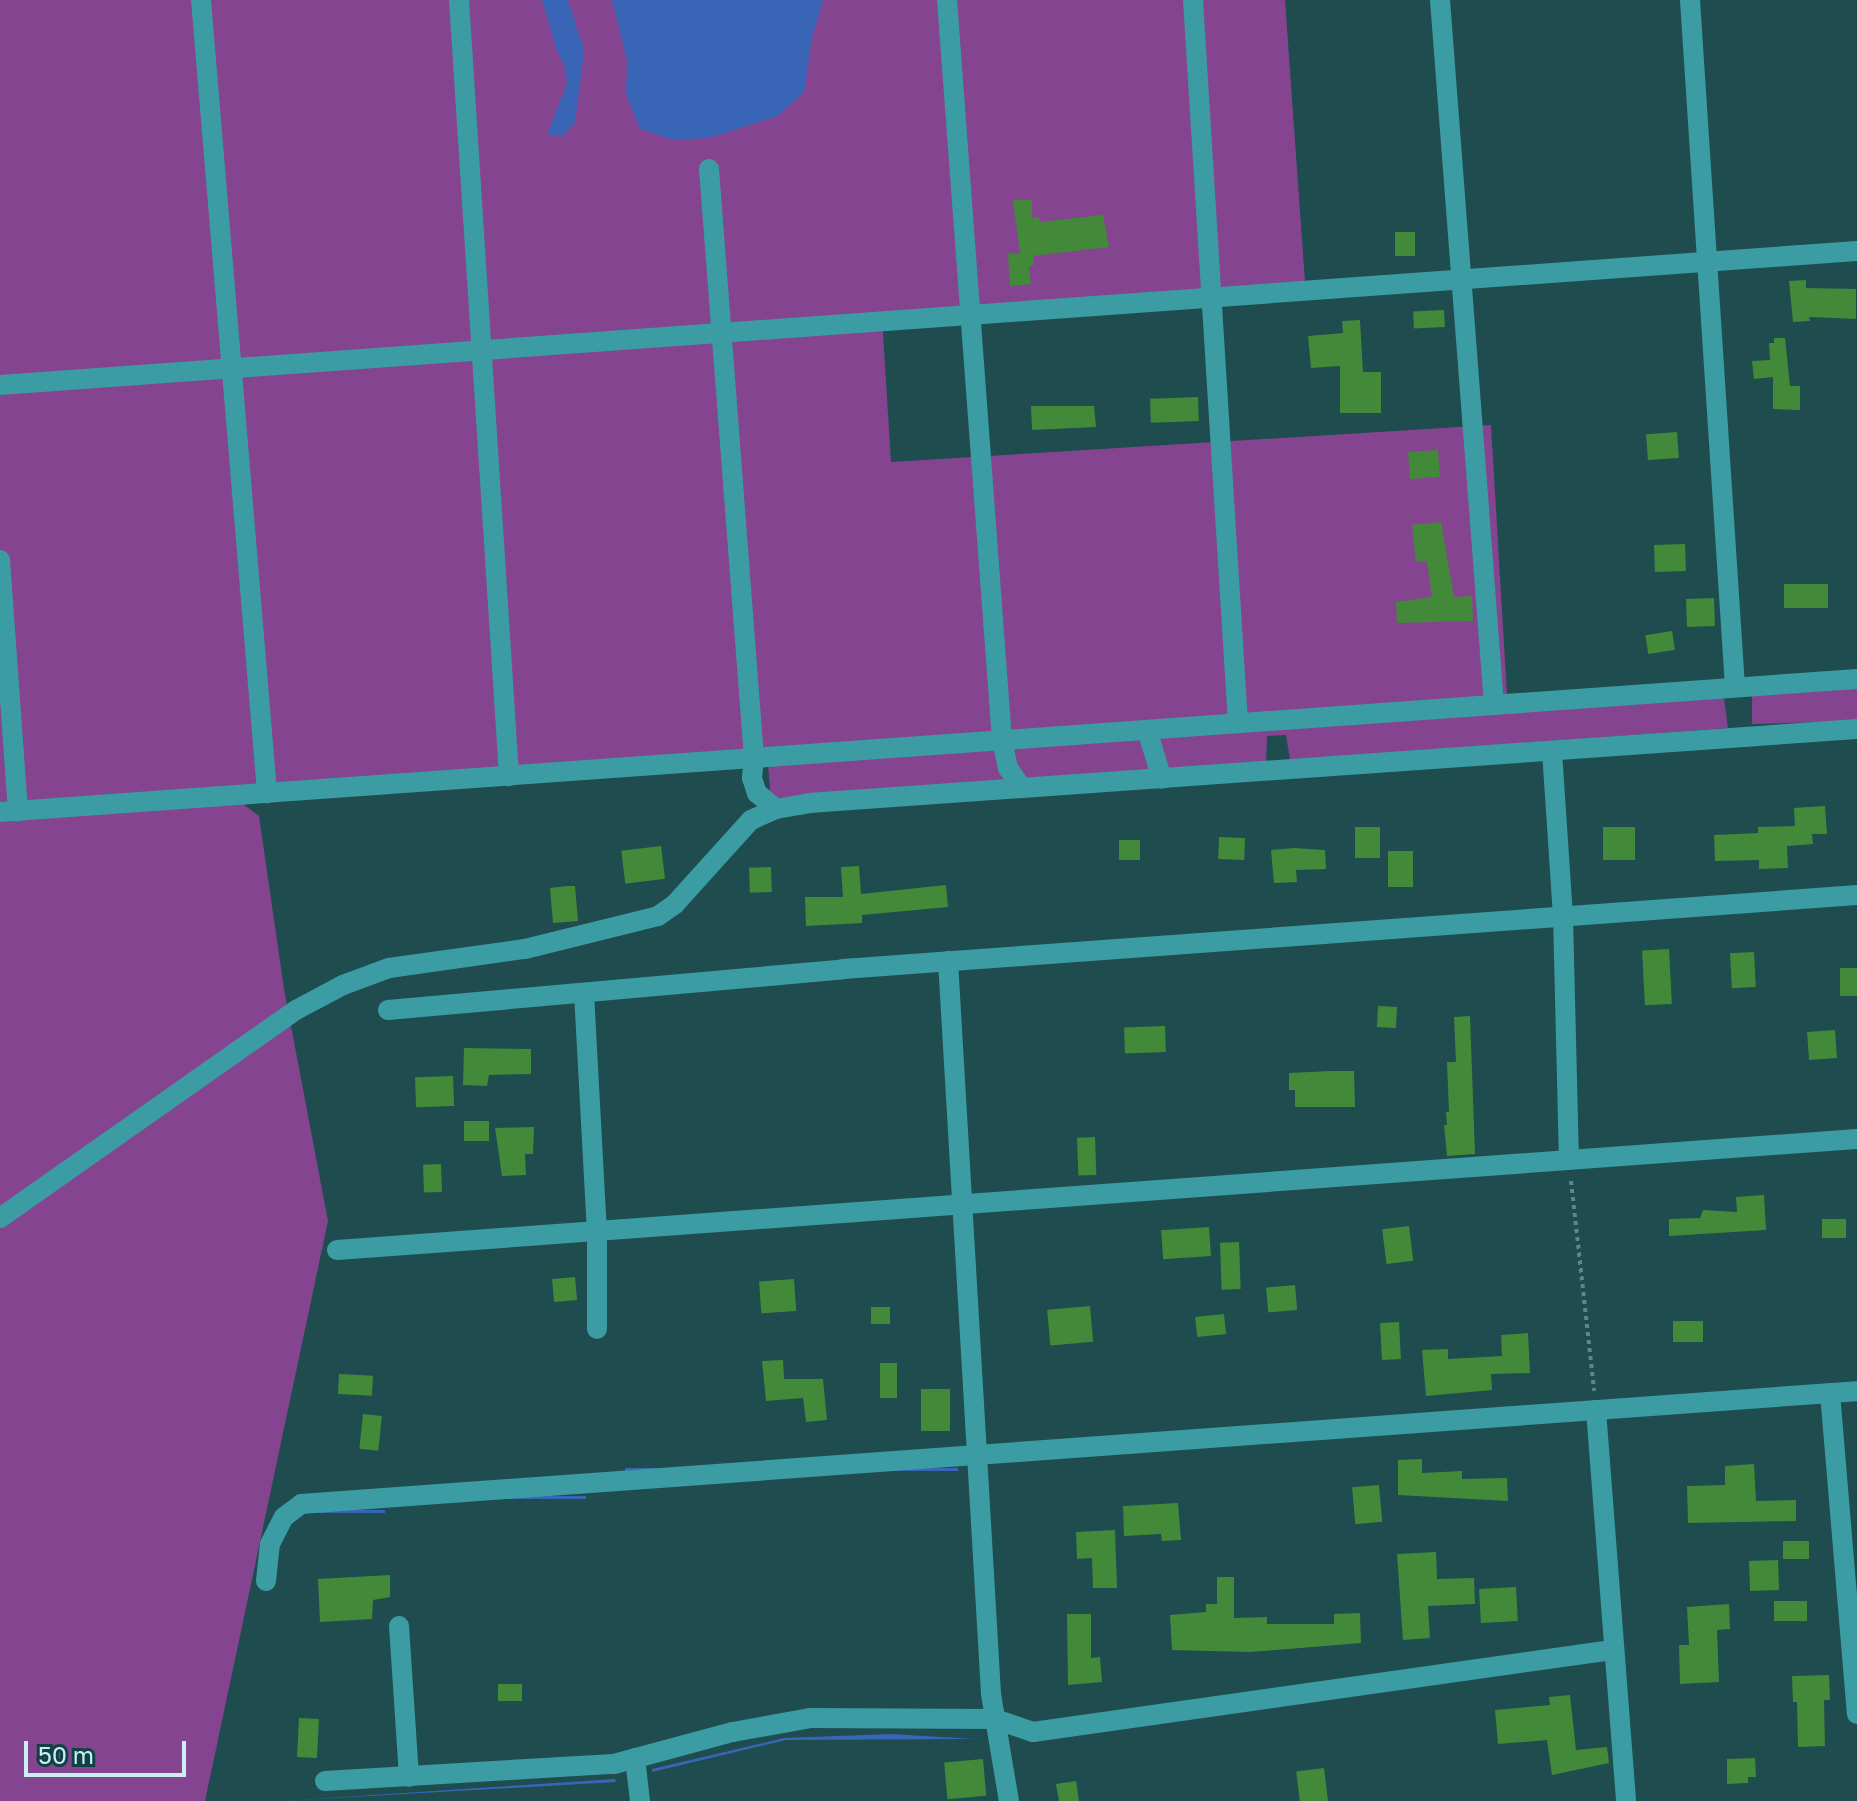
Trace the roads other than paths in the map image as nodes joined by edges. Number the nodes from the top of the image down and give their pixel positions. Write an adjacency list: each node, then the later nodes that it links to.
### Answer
1 (201, 0): 15 (street)
2 (459, 0): 14 (street)
3 (947, 0): 12 (street)
4 (1193, 0): 11 (street)
5 (1440, 0): 10 (street)
6 (1690, 0): 9 (street)
7 (709, 169): 13 (street)
8 (1857, 251): 9 (street)
9 (1706, 262): 10 (street); 19 (street)
10 (1461, 280): 11 (street); 20 (street)
11 (1212, 298): 12 (street); 21 (street)
12 (970, 315): 13 (street); 24 (street)
13 (722, 333): 14 (street); 26 (street)
14 (482, 350): 15 (street); 27 (street)
15 (232, 368): 16 (street); 30 (street)
16 (0, 385)
17 (0, 560): 32 (street)
18 (1857, 679): 19 (street)
19 (1735, 687): 20 (street)
20 (1494, 705): 21 (street)
21 (1238, 723): 23 (street)
22 (1857, 729): 25 (street)
23 (1147, 730): 24 (street); 28 (street)
24 (1002, 740): 26 (street); 29 (street)
25 (1552, 751): 28 (street); 34 (street)
26 (754, 758): 27 (street); 31 (street)
27 (509, 776): 30 (street)
28 (1162, 779): 29 (street)
29 (1022, 788): 31 (street)
30 (267, 793): 32 (street)
31 (776, 809): 41 (street)
32 (9, 812)
33 (1857, 895): 34 (street)
34 (1563, 916): 35 (street); 39 (street)
35 (948, 961): 36 (street); 40 (street)
36 (584, 993): 37 (street); 42 (street)
37 (388, 1010)
38 (1857, 1139): 39 (street)
39 (1569, 1160): 40 (street)
40 (962, 1204): 42 (street); 48 (street)
41 (0, 1218)
42 (597, 1233): 43 (street); 44 (street)
43 (337, 1250)
44 (597, 1329)
45 (1857, 1391): 46 (street)
46 (1830, 1393): 47 (street); 52 (street)
47 (1596, 1410): 48 (street); 51 (street)
48 (977, 1454): 49 (street); 53 (street)
49 (266, 1581)
50 (399, 1626): 55 (street)
51 (1612, 1650): 53 (street); 59 (street)
52 (1857, 1714)
53 (995, 1719): 54 (street); 58 (street)
54 (635, 1758): 55 (street); 57 (street)
55 (409, 1777): 56 (street)
56 (325, 1781)
57 (640, 1801)
58 (1009, 1801)
59 (1626, 1801)

